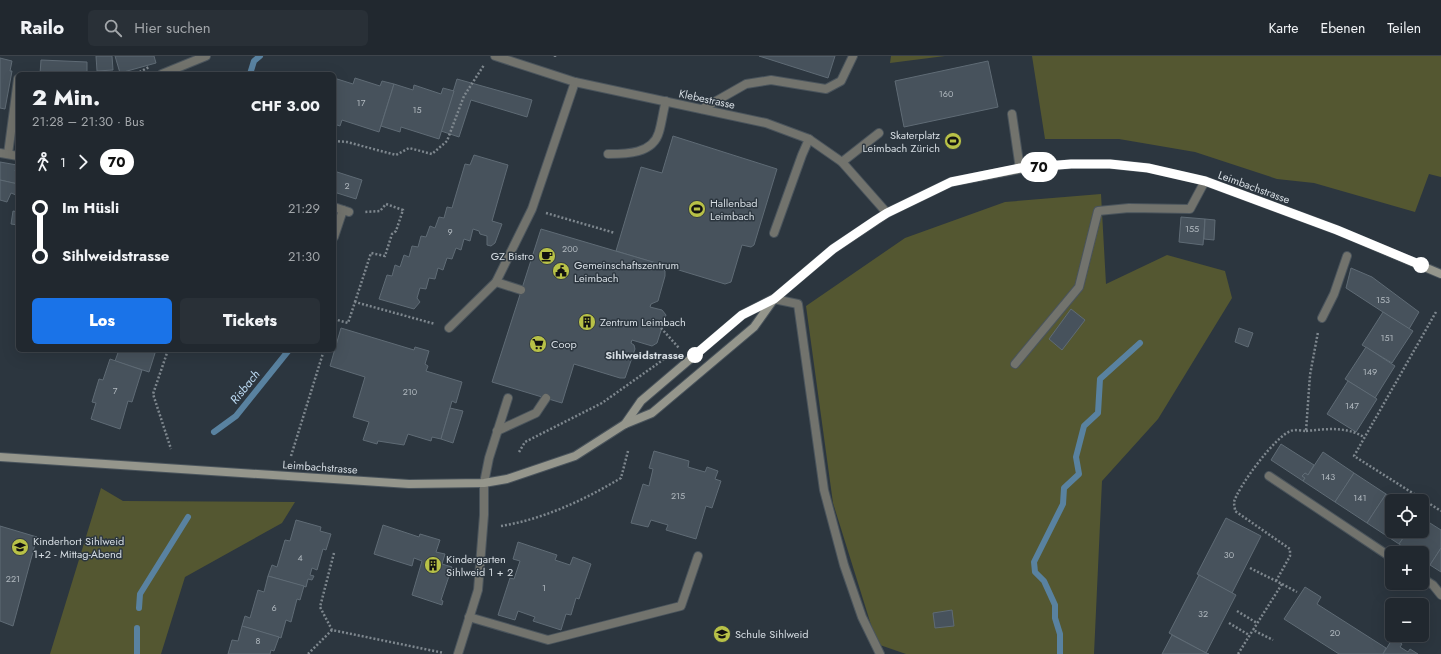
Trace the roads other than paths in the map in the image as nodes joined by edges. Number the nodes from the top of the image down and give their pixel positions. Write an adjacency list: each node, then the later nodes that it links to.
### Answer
1 (206, 56): 4 (street)
2 (495, 56): 5 (street, Klebestrasse)
3 (853, 56): 8 (street)
4 (167, 72)
5 (575, 82): 7 (street, Klebestrasse); 24 (street)
6 (16, 90): 12 (street)
7 (666, 101): 8 (street, Klebestrasse); 13 (street)
8 (702, 108): 11 (street, Klebestrasse)
9 (1012, 114): 16 (street)
10 (879, 133): 15 (street)
11 (810, 139): 15 (street, Klebestrasse); 21 (street)
12 (4, 154): 14 (street)
13 (608, 154)
14 (16, 156)
15 (842, 162): 19 (street, Klebestrasse)
16 (1020, 168): 17 (street, Leimbachstrasse); 19 (street, Leimbachstrasse)
17 (1205, 181): 23 (street, Leimbachstrasse); 29 (street)
18 (336, 208): 20 (street)
19 (887, 213): 26 (street, Leimbachstrasse)
20 (336, 233)
21 (774, 233)
22 (1347, 256): 27 (street)
23 (1441, 274)
24 (496, 282): 25 (street); 28 (street)
25 (521, 290)
26 (774, 299): 32 (street, Leimbachstrasse); 32 (street, Leimbachstrasse); 43 (street)
27 (1322, 318)
28 (449, 328)
29 (1015, 364)
30 (508, 398): 33 (street)
31 (546, 398): 33 (street)
32 (625, 424): 36 (street, Leimbachstrasse)
33 (497, 431): 36 (street)
34 (0, 457): 36 (street, Leimbachstrasse)
35 (1270, 476): 37 (street)
36 (484, 483): 41 (street)
37 (1385, 553)
38 (698, 556): 41 (street)
39 (1429, 582): 40 (street)
40 (1441, 595)
41 (469, 617): 42 (street)
42 (458, 654)
43 (880, 654)

